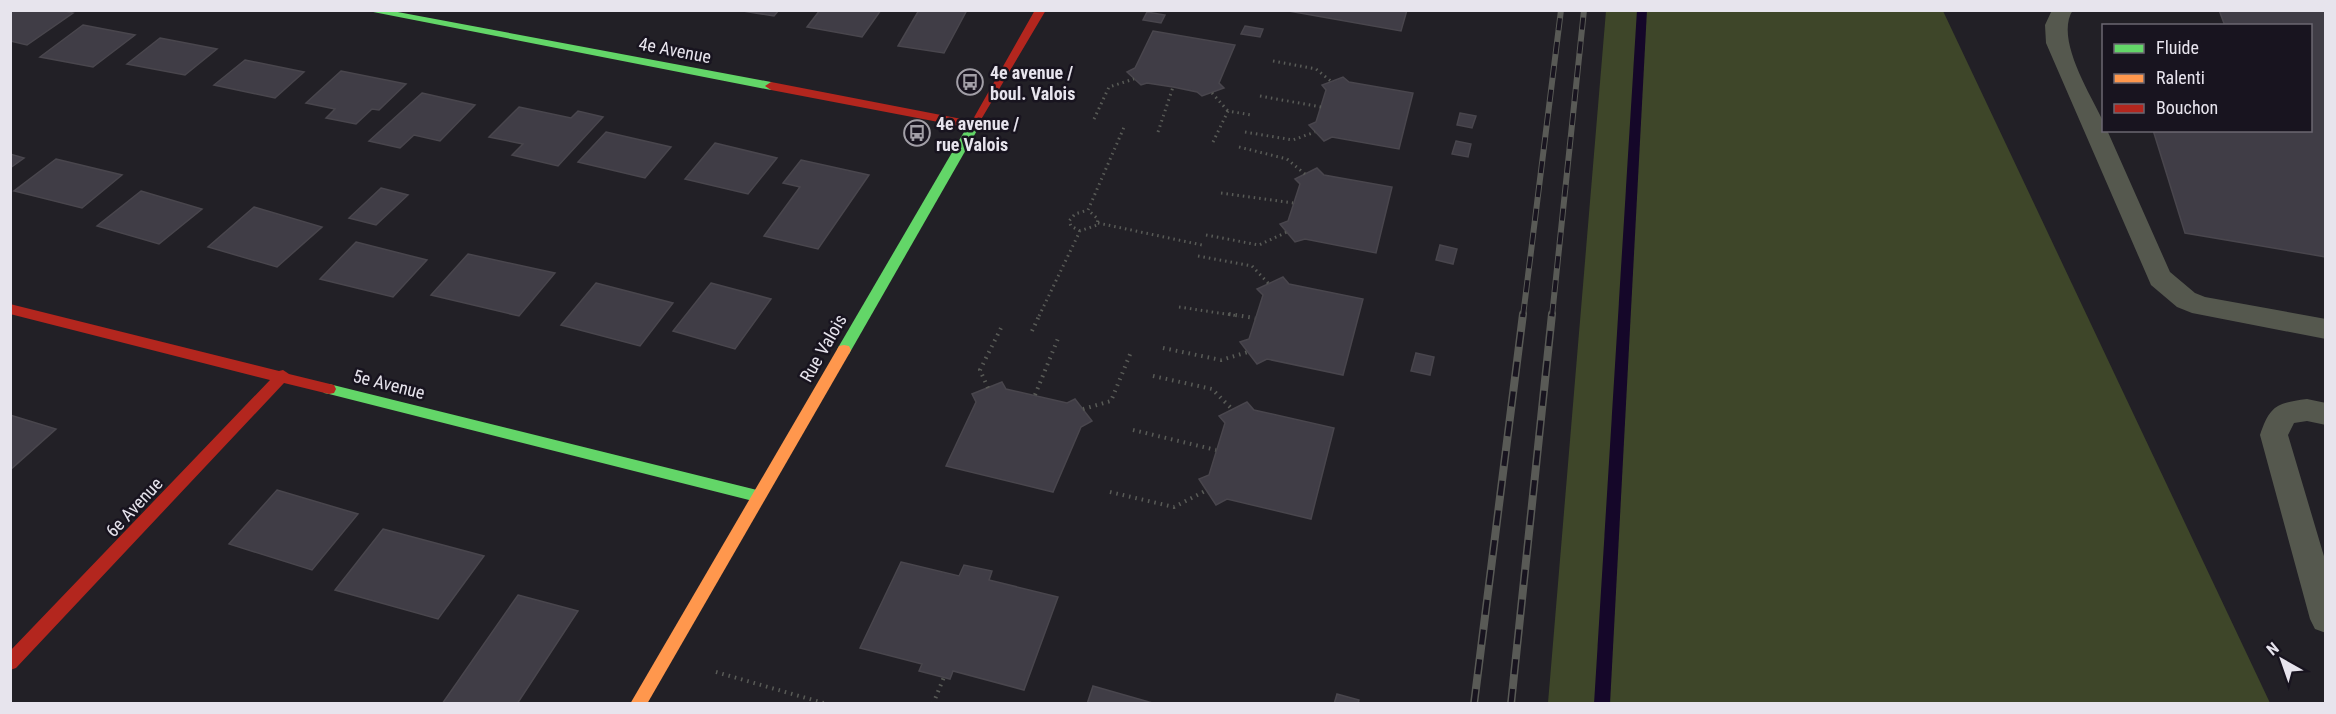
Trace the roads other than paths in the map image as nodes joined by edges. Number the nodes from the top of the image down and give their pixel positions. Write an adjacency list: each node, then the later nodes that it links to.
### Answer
1 (368, 10): 4 (street, 4e Avenue)
2 (1041, 10): 4 (street, Rue Valois)
3 (2063, 10): 6 (lane)
4 (975, 125): 9 (street, Rue Valois)
5 (10, 309): 7 (street, 5e Avenue)
6 (2325, 329)
7 (283, 375): 9 (street, 5e Avenue); 11 (street, 6e Avenue)
8 (2325, 414): 10 (lane)
9 (757, 496): 12 (street, Rue Valois)
10 (2325, 619)
11 (10, 663)
12 (638, 704)

